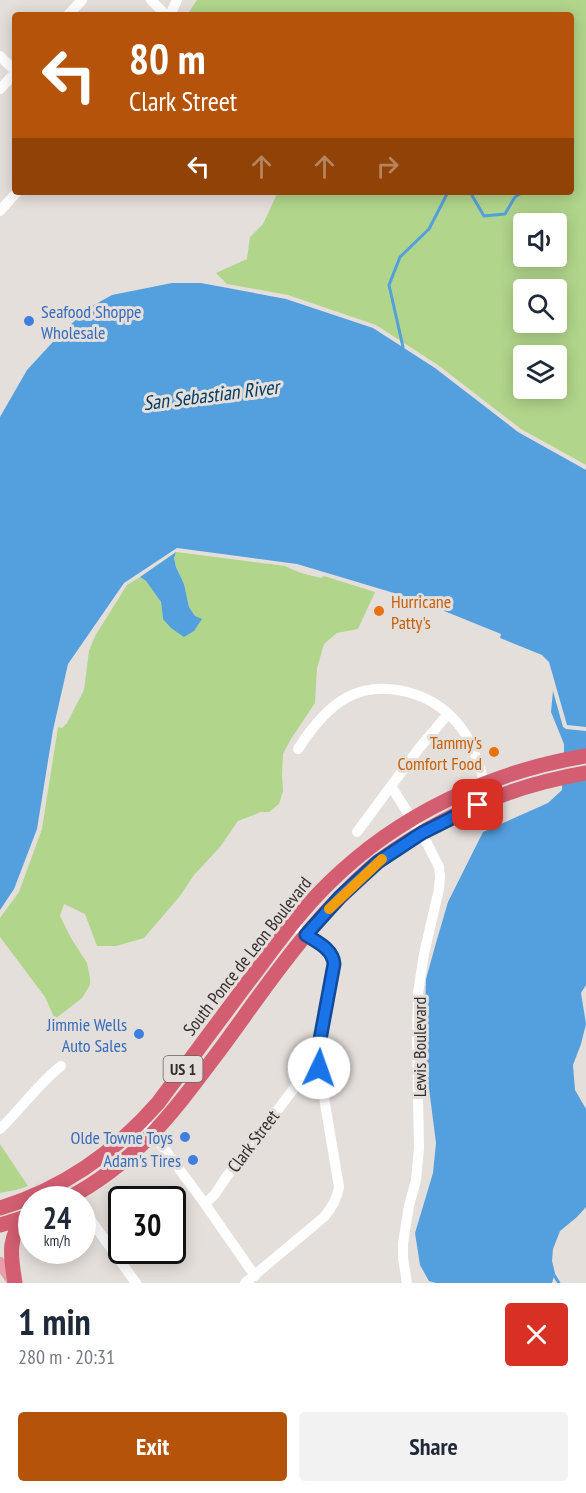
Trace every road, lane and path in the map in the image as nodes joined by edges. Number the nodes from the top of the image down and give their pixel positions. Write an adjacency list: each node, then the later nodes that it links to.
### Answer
1 (82, 0): 3 (street)
2 (151, 0): 4 (street)
3 (71, 12)
4 (165, 12)
5 (0, 56): 6 (street)
6 (12, 69)
7 (12, 75): 8 (street)
8 (0, 89)
9 (14, 195): 10 (street)
10 (0, 211)
11 (448, 714): 12 (street); 15 (street); 16 (street)
12 (298, 748)
13 (586, 756): 15 (highway, South Ponce de Leon Boulevard / US 1)
14 (586, 773): 19 (highway, South Ponce de Leon Boulevard / US 1)
15 (485, 783): 17 (highway, South Ponce de Leon Boulevard / US 1)
16 (391, 786): 17 (street, Lewis Boulevard); 18 (street)
17 (413, 819): 19 (street, Lewis Boulevard); 20 (highway, South Ponce de Leon Boulevard / US 1)
18 (357, 832)
19 (422, 833): 21 (highway, South Ponce de Leon Boulevard / US 1); 45 (street, Lewis Boulevard)
20 (292, 924): 21 (street, Clark Street); 24 (highway, South Ponce de Leon Boulevard / US 1)
21 (306, 935): 22 (street, Clark Street); 26 (highway, South Ponce de Leon Boulevard / US 1)
22 (318, 1057): 34 (street, Clark Street); 41 (street)
23 (61, 1066): 25 (street)
24 (143, 1120): 26 (street); 27 (highway, South Ponce de Leon Boulevard / US 1)
25 (0, 1129)
26 (154, 1134): 30 (highway, South Ponce de Leon Boulevard / US 1); 34 (street)
27 (64, 1180): 28 (highway, South Ponce de Leon Boulevard / US 1); 29 (street)
28 (52, 1186)
29 (67, 1186)
30 (93, 1186)
31 (18, 1197): 32 (highway)
32 (0, 1198)
33 (18, 1201): 35 (highway, South Ponce de Leon Boulevard / US 1)
34 (205, 1204): 41 (street)
35 (0, 1208)
36 (18, 1219): 37 (highway)
37 (0, 1225)
38 (18, 1227): 42 (highway)
39 (96, 1230): 43 (street)
40 (0, 1263): 42 (main road)
41 (255, 1276): 44 (street)
42 (15, 1283)
43 (136, 1283)
44 (245, 1283)
45 (407, 1283)

